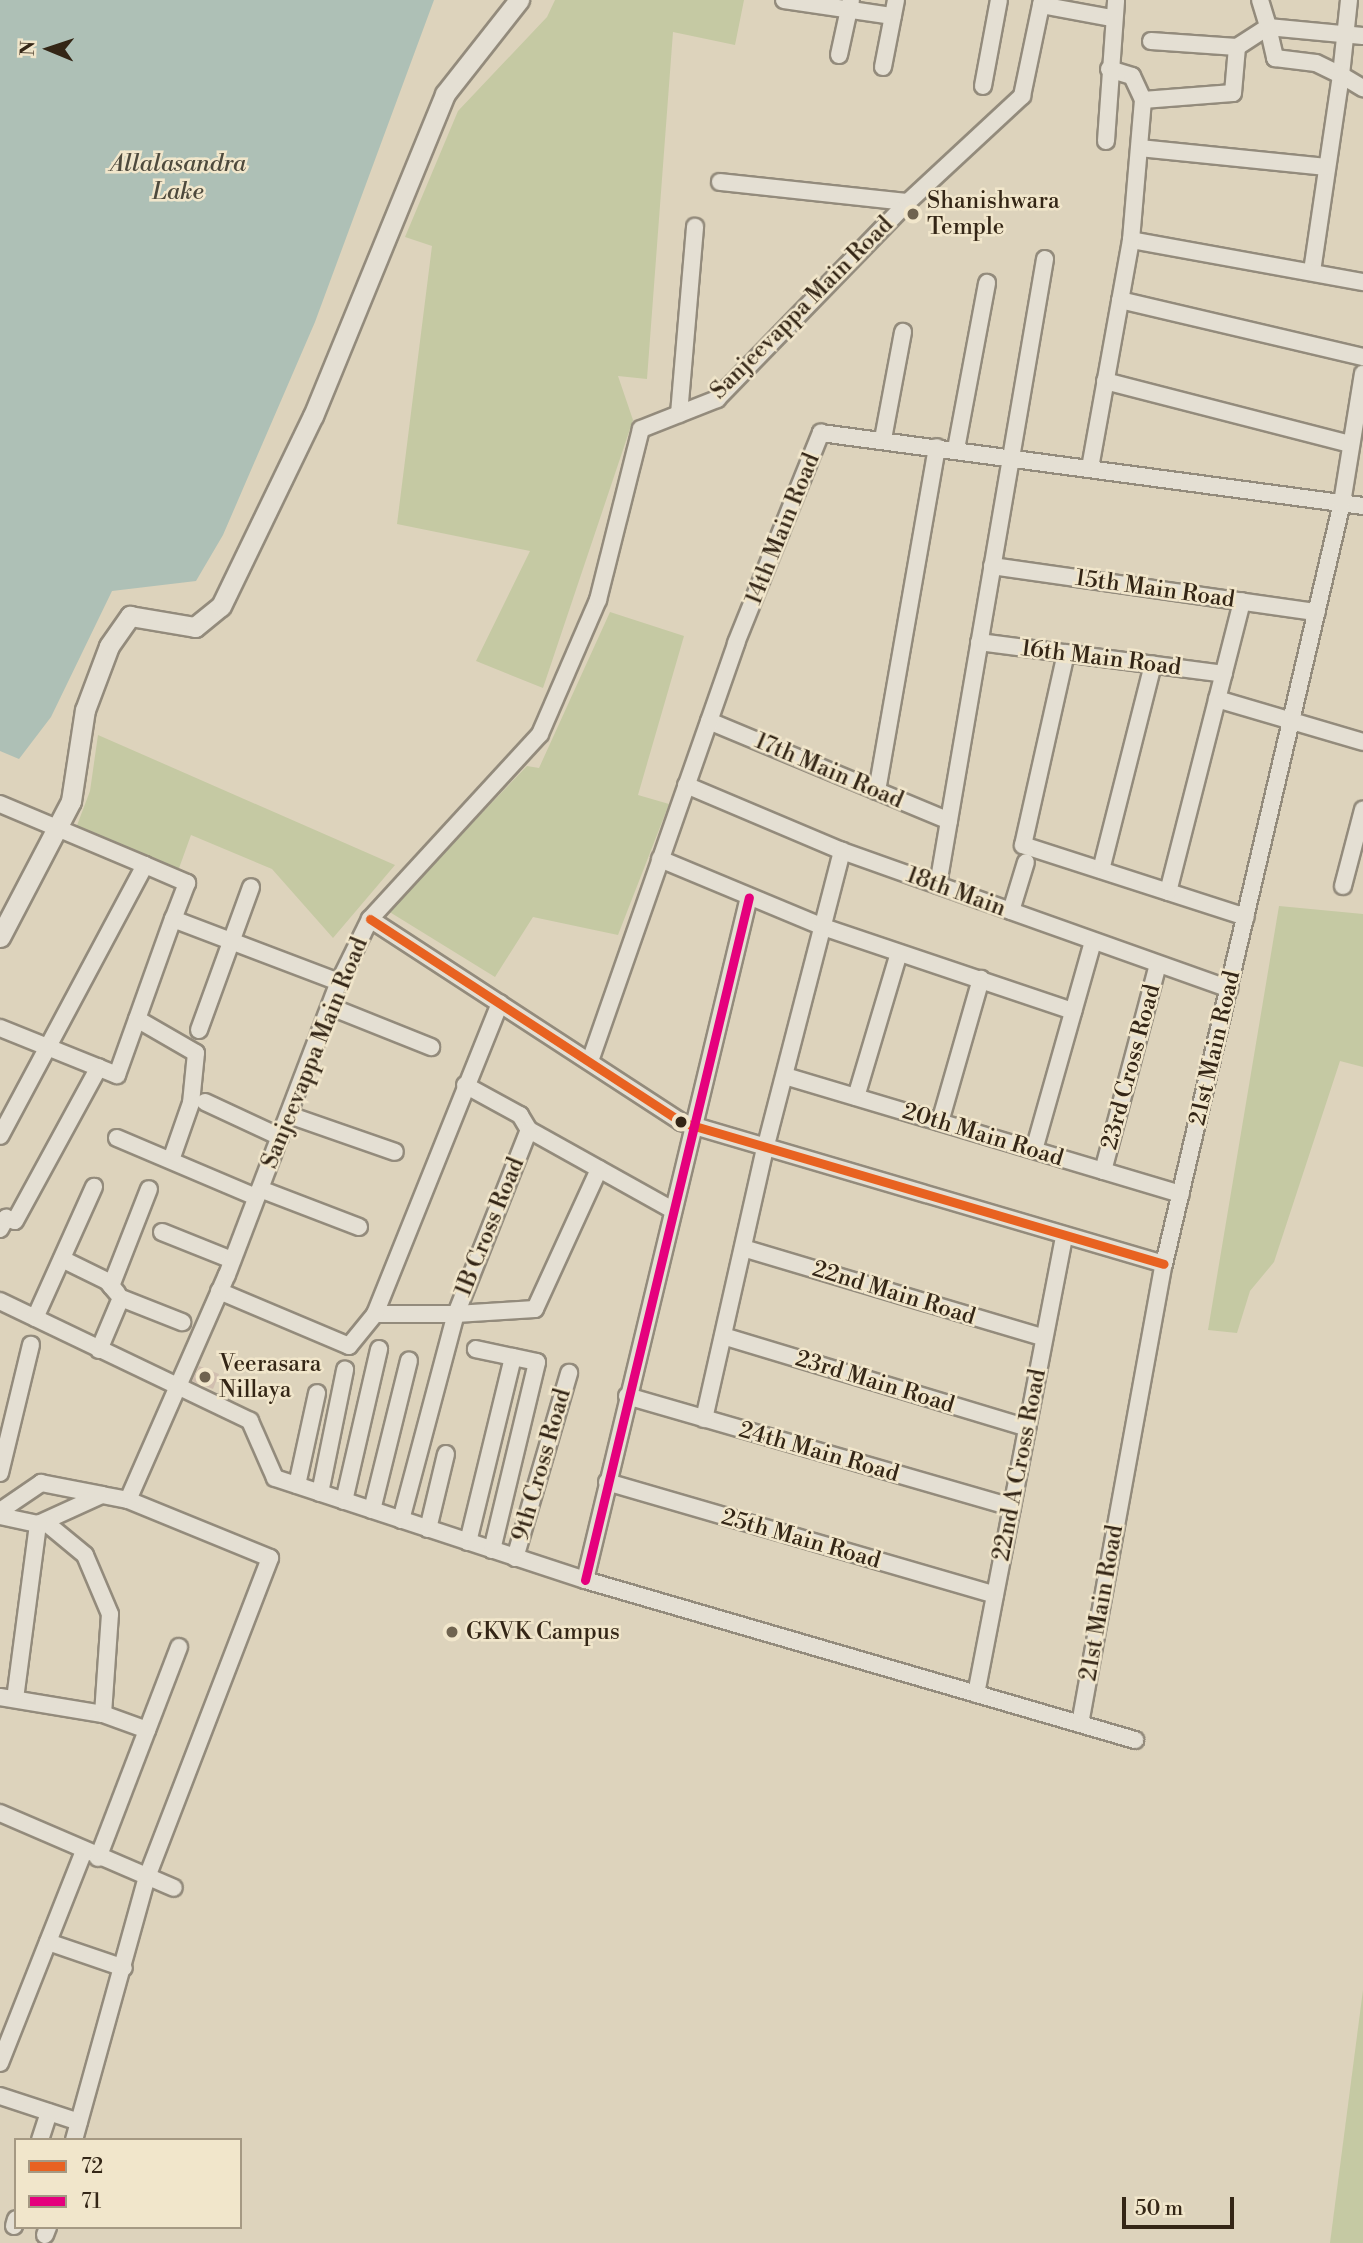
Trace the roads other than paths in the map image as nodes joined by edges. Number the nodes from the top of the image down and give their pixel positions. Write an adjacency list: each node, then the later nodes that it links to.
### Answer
1 (519, 0): 65 (street)
2 (784, 0): 8 (street)
3 (999, 0): 20 (street)
4 (1116, 0): 10 (street)
5 (1260, 0): 11 (street)
6 (1349, 0): 12 (street)
7 (1041, 2): 10 (street); 27 (street, Sanjeevappa Main Road)
8 (850, 4): 9 (street); 16 (street)
9 (895, 8): 17 (street)
10 (1111, 18): 18 (street)
11 (1268, 27): 12 (street); 15 (street); 19 (street)
12 (1345, 33): 13 (street); 19 (street)
13 (1363, 36)
14 (1151, 41): 15 (street)
15 (1237, 47): 22 (street)
16 (839, 55)
17 (883, 67)
18 (1109, 69): 22 (street); 23 (street)
19 (1341, 75): 21 (street); 25 (street)
20 (983, 86)
21 (1363, 88)
22 (1143, 100): 24 (street)
23 (1106, 141)
24 (1140, 148): 25 (street); 29 (street)
25 (1326, 167): 31 (street)
26 (720, 182): 27 (street)
27 (908, 202): 39 (street, Sanjeevappa Main Road)
28 (695, 228): 39 (street)
29 (1131, 240): 31 (street); 34 (street)
30 (1045, 259): 45 (street)
31 (1311, 271): 32 (street)
32 (1363, 282)
33 (987, 283): 44 (street)
34 (1120, 300): 36 (street); 38 (street)
35 (903, 332): 41 (street)
36 (1363, 356)
37 (1363, 374): 40 (street, 21st Main Road)
38 (1105, 381): 42 (street); 46 (street)
39 (679, 414): 79 (street, Sanjeevappa Main Road)
40 (1360, 414): 42 (street, 21st Main Road)
41 (883, 439): 43 (street, 14th Main Road); 58 (street, 14th Main Road)
42 (1351, 444): 47 (street, 21st Main Road)
43 (937, 447): 44 (street, 14th Main Road); 61 (street)
44 (956, 449): 45 (street, 14th Main Road)
45 (1010, 457): 46 (street, 14th Main Road); 49 (street)
46 (1090, 468): 47 (street, 14th Main Road)
47 (1342, 503): 48 (street, 14th Main Road); 51 (street, 21st Main Road)
48 (1363, 506)
49 (992, 566): 50 (street, 15th Main Road); 52 (street)
50 (1242, 601): 51 (street, 15th Main Road); 55 (street)
51 (1317, 612): 57 (street, 21st Main Road)
52 (979, 642): 53 (street, 16th Main Road); 64 (street)
53 (1066, 653): 54 (street, 16th Main Road); 70 (street)
54 (1153, 664): 55 (street, 16th Main Road); 70 (street)
55 (1224, 674): 56 (street)
56 (1217, 699): 57 (street); 74 (street)
57 (1293, 719): 59 (street); 77 (street, 21st Main Road)
58 (709, 721): 60 (street, 14th Main Road); 61 (street, 17th Main Road)
59 (1363, 742)
60 (686, 785): 66 (street, 18th Main); 67 (street, 14th Main Road)
61 (877, 791): 64 (street, 17th Main Road)
62 (0, 804): 65 (street)
63 (1363, 810): 72 (street)
64 (949, 821): 71 (street)
65 (58, 829): 69 (street); 81 (street)
66 (842, 851): 71 (street, 18th Main); 80 (street)
67 (660, 859): 75 (street); 97 (street, 14th Main Road)
68 (1026, 862): 76 (street)
69 (145, 865): 78 (street); 95 (street)
70 (1101, 870): 74 (street)
71 (938, 885): 76 (street, 18th Main)
72 (1343, 886)
73 (251, 887): 82 (street)
74 (1168, 892): 77 (street)
75 (749, 897): 80 (street); 105 (street)
76 (1011, 911): 83 (street, 18th Main)
77 (1247, 917): 88 (street, 21st Main Road)
78 (173, 919): 82 (street); 92 (street)
79 (370, 919): 87 (street, Sanjeevappa Main Road); 89 (street)
80 (823, 927): 84 (street); 99 (street)
81 (0, 937)
82 (234, 941): 87 (street); 94 (street)
83 (1093, 941): 85 (street, 18th Main); 91 (street)
84 (899, 953): 86 (street); 101 (street)
85 (1158, 964): 88 (street, 18th Main); 115 (street, 23rd Cross Road)
86 (981, 979): 91 (street); 104 (street)
87 (340, 982): 90 (street, Sanjeevappa Main Road)
88 (1229, 989): 119 (street, 21st Main Road)
89 (500, 1003): 97 (street); 100 (street)
90 (331, 1007): 96 (street); 103 (street, Sanjeevappa Main Road)
91 (1073, 1011): 111 (street)
92 (136, 1018): 98 (street); 113 (street)
93 (0, 1028): 95 (street)
94 (199, 1030)
95 (48, 1047): 98 (street); 107 (street)
96 (431, 1048)
97 (590, 1061): 105 (street)
98 (99, 1067): 121 (street)
99 (785, 1076): 101 (street, 20th Main Road); 110 (street)
100 (465, 1085): 106 (street); 132 (street)
101 (856, 1097): 104 (street, 20th Main Road)
102 (205, 1102): 108 (street)
103 (289, 1115): 108 (street, Sanjeevappa Main Road); 112 (street)
104 (940, 1122): 111 (street, 20th Main Road)
105 (691, 1125): 110 (street); 120 (street)
106 (529, 1130): 114 (street); 133 (street, 1B Cross Road)
107 (0, 1136)
108 (280, 1137): 118 (street, Sanjeevappa Main Road)
109 (117, 1138): 113 (street)
110 (765, 1149): 124 (street); 125 (street)
111 (1034, 1150): 115 (street, 20th Main Road)
112 (395, 1152)
113 (171, 1160): 118 (street)
114 (599, 1169): 120 (street); 133 (street)
115 (1103, 1171): 119 (street, 20th Main Road)
116 (94, 1187): 126 (street)
117 (149, 1189): 130 (street)
118 (258, 1193): 122 (street); 127 (street, Sanjeevappa Main Road)
119 (1181, 1194): 128 (street, 21st Main Road)
120 (671, 1209): 148 (street)
121 (2, 1220)
122 (359, 1227)
123 (162, 1232): 127 (street)
124 (1064, 1236): 128 (street); 137 (street, 22nd A Cross Road)
125 (743, 1248): 136 (street); 137 (street, 22nd Main Road)
126 (62, 1259): 130 (street); 134 (street)
127 (232, 1261): 129 (street, Sanjeevappa Main Road)
128 (1164, 1264): 174 (street, 21st Main Road)
129 (219, 1291): 132 (street); 146 (street, Sanjeevappa Main Road)
130 (116, 1292): 135 (street); 139 (street)
131 (0, 1301): 134 (street)
132 (375, 1314): 133 (street, 1B Cross Road)
133 (456, 1314): 162 (street)
134 (35, 1318): 139 (street)
135 (182, 1322)
136 (723, 1336): 149 (street); 150 (street, 23rd Main Road)
137 (1044, 1338): 150 (street, 22nd A Cross Road)
138 (31, 1345): 152 (street)
139 (99, 1349): 146 (street)
140 (379, 1349): 158 (street)
141 (476, 1349): 142 (street)
142 (513, 1357): 165 (street); 166 (street)
143 (409, 1361): 160 (street)
144 (345, 1370): 155 (street)
145 (569, 1373): 167 (street, 9th Cross Road)
146 (175, 1387): 154 (street); 157 (street, Sanjeevappa Main Road)
147 (317, 1394): 154 (street)
148 (627, 1396): 149 (street, 24th Main Road); 153 (street)
149 (704, 1419): 159 (street, 24th Main Road)
150 (1027, 1428): 159 (street, 22nd A Cross Road)
151 (446, 1454): 164 (street)
152 (0, 1473)
153 (607, 1482): 168 (street); 169 (street, 25th Main Road)
154 (297, 1485): 155 (street)
155 (320, 1493): 158 (street)
156 (102, 1495): 157 (street); 161 (street); 163 (street)
157 (128, 1500): 179 (street)
158 (344, 1501): 160 (street)
159 (1012, 1507): 169 (street, 22nd A Cross Road)
160 (372, 1510): 162 (street)
161 (0, 1513): 163 (street)
162 (401, 1520): 164 (street)
163 (42, 1523): 172 (street); 173 (street)
164 (428, 1529): 165 (street)
165 (468, 1542): 166 (street)
166 (492, 1550): 167 (street)
167 (516, 1558): 168 (street)
168 (585, 1580): 171 (street)
169 (995, 1595): 171 (street, 22nd A Cross Road)
170 (179, 1647): 175 (street)
171 (976, 1694): 174 (street)
172 (8, 1698): 173 (street)
173 (103, 1714): 175 (street)
174 (1080, 1724): 176 (street)
175 (147, 1730): 178 (street)
176 (1135, 1740)
177 (0, 1813): 178 (street)
178 (91, 1856): 179 (street); 181 (street)
179 (147, 1877): 180 (street); 182 (street)
180 (174, 1888)
181 (48, 1942): 182 (street); 183 (street)
182 (124, 1968): 186 (street)
183 (0, 2063)
184 (0, 2096): 185 (street)
185 (49, 2112): 186 (street); 187 (street)
186 (79, 2122): 188 (street)
187 (41, 2138)
188 (75, 2138)

